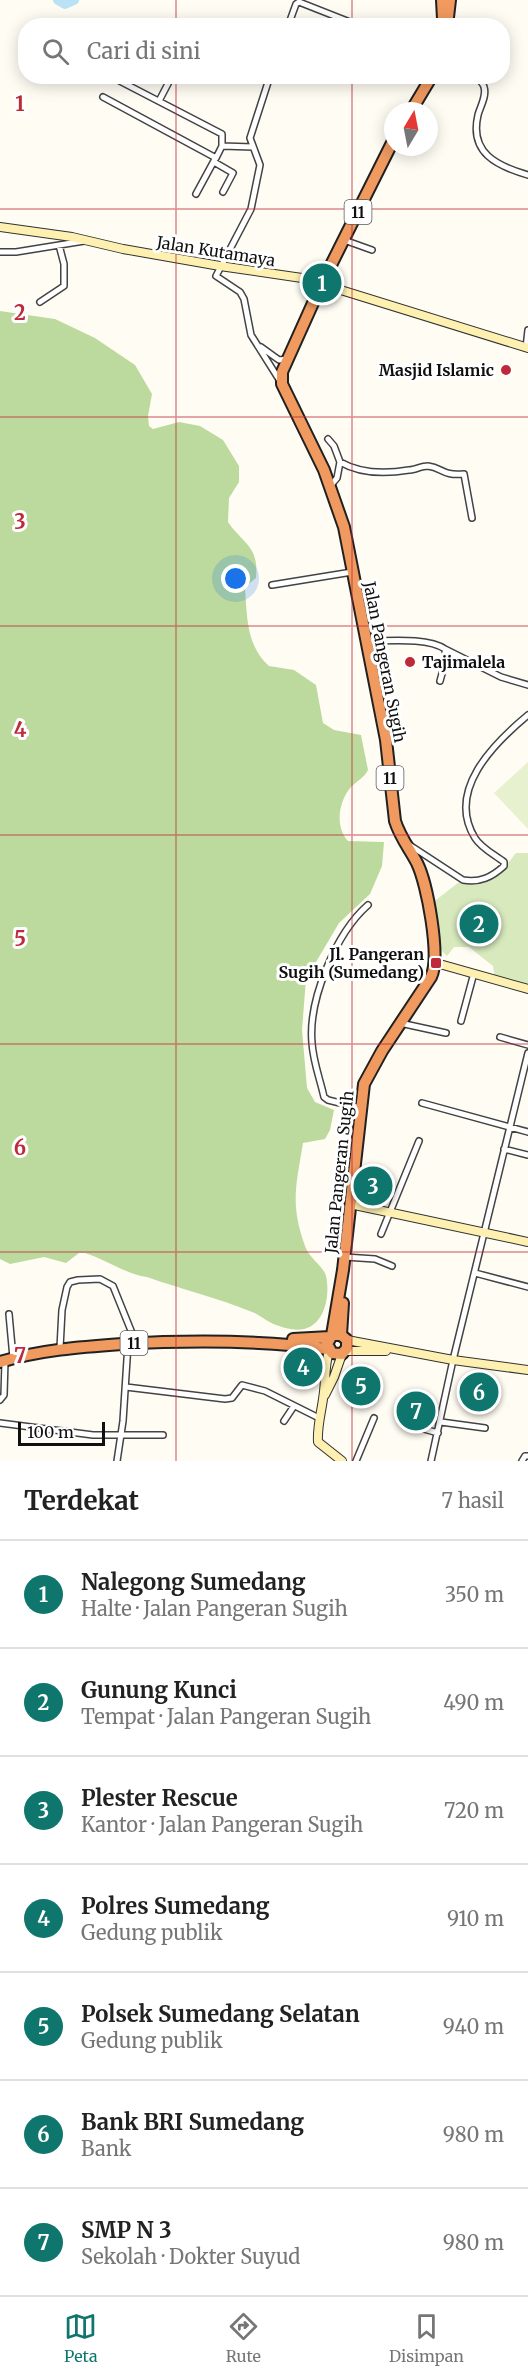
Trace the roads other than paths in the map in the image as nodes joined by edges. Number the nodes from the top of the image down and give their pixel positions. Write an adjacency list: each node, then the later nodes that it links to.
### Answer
1 (435, 0): 2 (street)
2 (442, 0): 6 (highway)
3 (450, 0): 7 (highway)
4 (291, 18): 5 (street)
5 (340, 18)
6 (444, 18)
7 (447, 18)
8 (126, 84): 14 (street)
9 (166, 84): 14 (street)
10 (267, 84): 17 (street)
11 (427, 84): 15 (highway)
12 (483, 84): 20 (street)
13 (103, 97): 19 (street)
14 (159, 101): 16 (street)
15 (416, 102)
16 (222, 146): 17 (street); 19 (street)
17 (253, 147): 29 (street)
18 (386, 156): 24 (highway, 11)
19 (215, 160): 21 (street); 22 (street)
20 (528, 175)
21 (223, 192)
22 (196, 194)
23 (0, 226): 25 (main road, Jalan Kutamaya)
24 (344, 240): 27 (street); 30 (highway, 11)
25 (89, 241): 26 (street); 29 (main road, Jalan Kutamaya)
26 (59, 245): 28 (street); 31 (street)
27 (372, 250)
28 (0, 252)
29 (220, 266): 30 (main road, Jalan Kutamaya); 33 (street)
30 (322, 283): 34 (main road, Jalan Kutamaya); 35 (highway, 11)
31 (40, 302)
32 (528, 330): 34 (street)
33 (257, 345): 35 (street); 36 (street)
34 (527, 348)
35 (287, 359): 36 (highway, 11)
36 (282, 384): 39 (highway, Jalan Pangeran Sugih / 11)
37 (328, 439): 38 (street)
38 (340, 462): 39 (street); 40 (street)
39 (331, 485): 41 (highway, Jalan Pangeran Sugih / 11)
40 (472, 518)
41 (352, 572): 42 (street); 43 (highway, Jalan Pangeran Sugih / 11)
42 (272, 585)
43 (367, 641): 44 (street); 48 (highway, Jalan Pangeran Sugih / 11)
44 (445, 649): 45 (street); 46 (street)
45 (440, 681)
46 (528, 685)
47 (528, 715): 48 (street)
48 (404, 842): 50 (highway, Jalan Pangeran Sugih / 11)
49 (368, 905): 60 (street)
50 (436, 963): 51 (main road); 54 (highway, Jalan Pangeran Sugih)
51 (474, 973): 52 (main road); 53 (street)
52 (528, 989)
53 (461, 1021)
54 (400, 1023): 55 (street); 60 (highway, Jalan Pangeran Sugih)
55 (446, 1033)
56 (500, 1037): 57 (street)
57 (528, 1045)
58 (528, 1053): 61 (street)
59 (422, 1103): 61 (street)
60 (360, 1108): 66 (highway, Jalan Pangeran Sugih)
61 (509, 1128): 62 (street); 64 (street)
62 (528, 1132)
63 (419, 1141): 67 (street)
64 (504, 1149): 65 (street); 68 (street)
65 (528, 1155)
66 (350, 1204): 67 (main road); 71 (highway, Jalan Pangeran Sugih)
67 (388, 1211): 68 (main road); 69 (street)
68 (485, 1232): 70 (main road); 73 (street)
69 (381, 1234)
70 (528, 1242)
71 (345, 1257): 72 (street); 77 (highway, Jalan Pangeran Sugih)
72 (392, 1266)
73 (475, 1273): 74 (street); 82 (street)
74 (528, 1287)
75 (9, 1314): 81 (street)
76 (269, 1342): 77 (highway, 11); 78 (highway, 11); 80 (highway, 11)
77 (340, 1342): 80 (highway, Jalan Pangeran Sugih); 82 (main road); 85 (main road)
78 (132, 1344): 79 (highway, 11); 79 (street); 84 (street)
79 (60, 1348): 81 (highway, 11)
80 (329, 1349): 85 (main road)
81 (6, 1360): 86 (street)
82 (453, 1360): 83 (main road); 91 (street)
83 (528, 1370)
84 (126, 1387): 87 (street); 96 (street)
85 (324, 1396): 88 (main road)
86 (0, 1400)
87 (294, 1406): 88 (street); 90 (street)
88 (319, 1418): 100 (main road)
89 (374, 1418): 101 (street)
90 (284, 1421)
91 (441, 1422): 94 (street); 95 (street)
92 (0, 1423): 96 (street)
93 (410, 1425): 95 (street)
94 (485, 1428)
95 (438, 1433): 102 (street)
96 (122, 1435): 97 (street); 99 (street)
97 (163, 1435)
98 (528, 1456): 103 (street)
99 (117, 1461)
100 (342, 1461)
101 (356, 1461)
102 (431, 1461)
103 (522, 1461)

